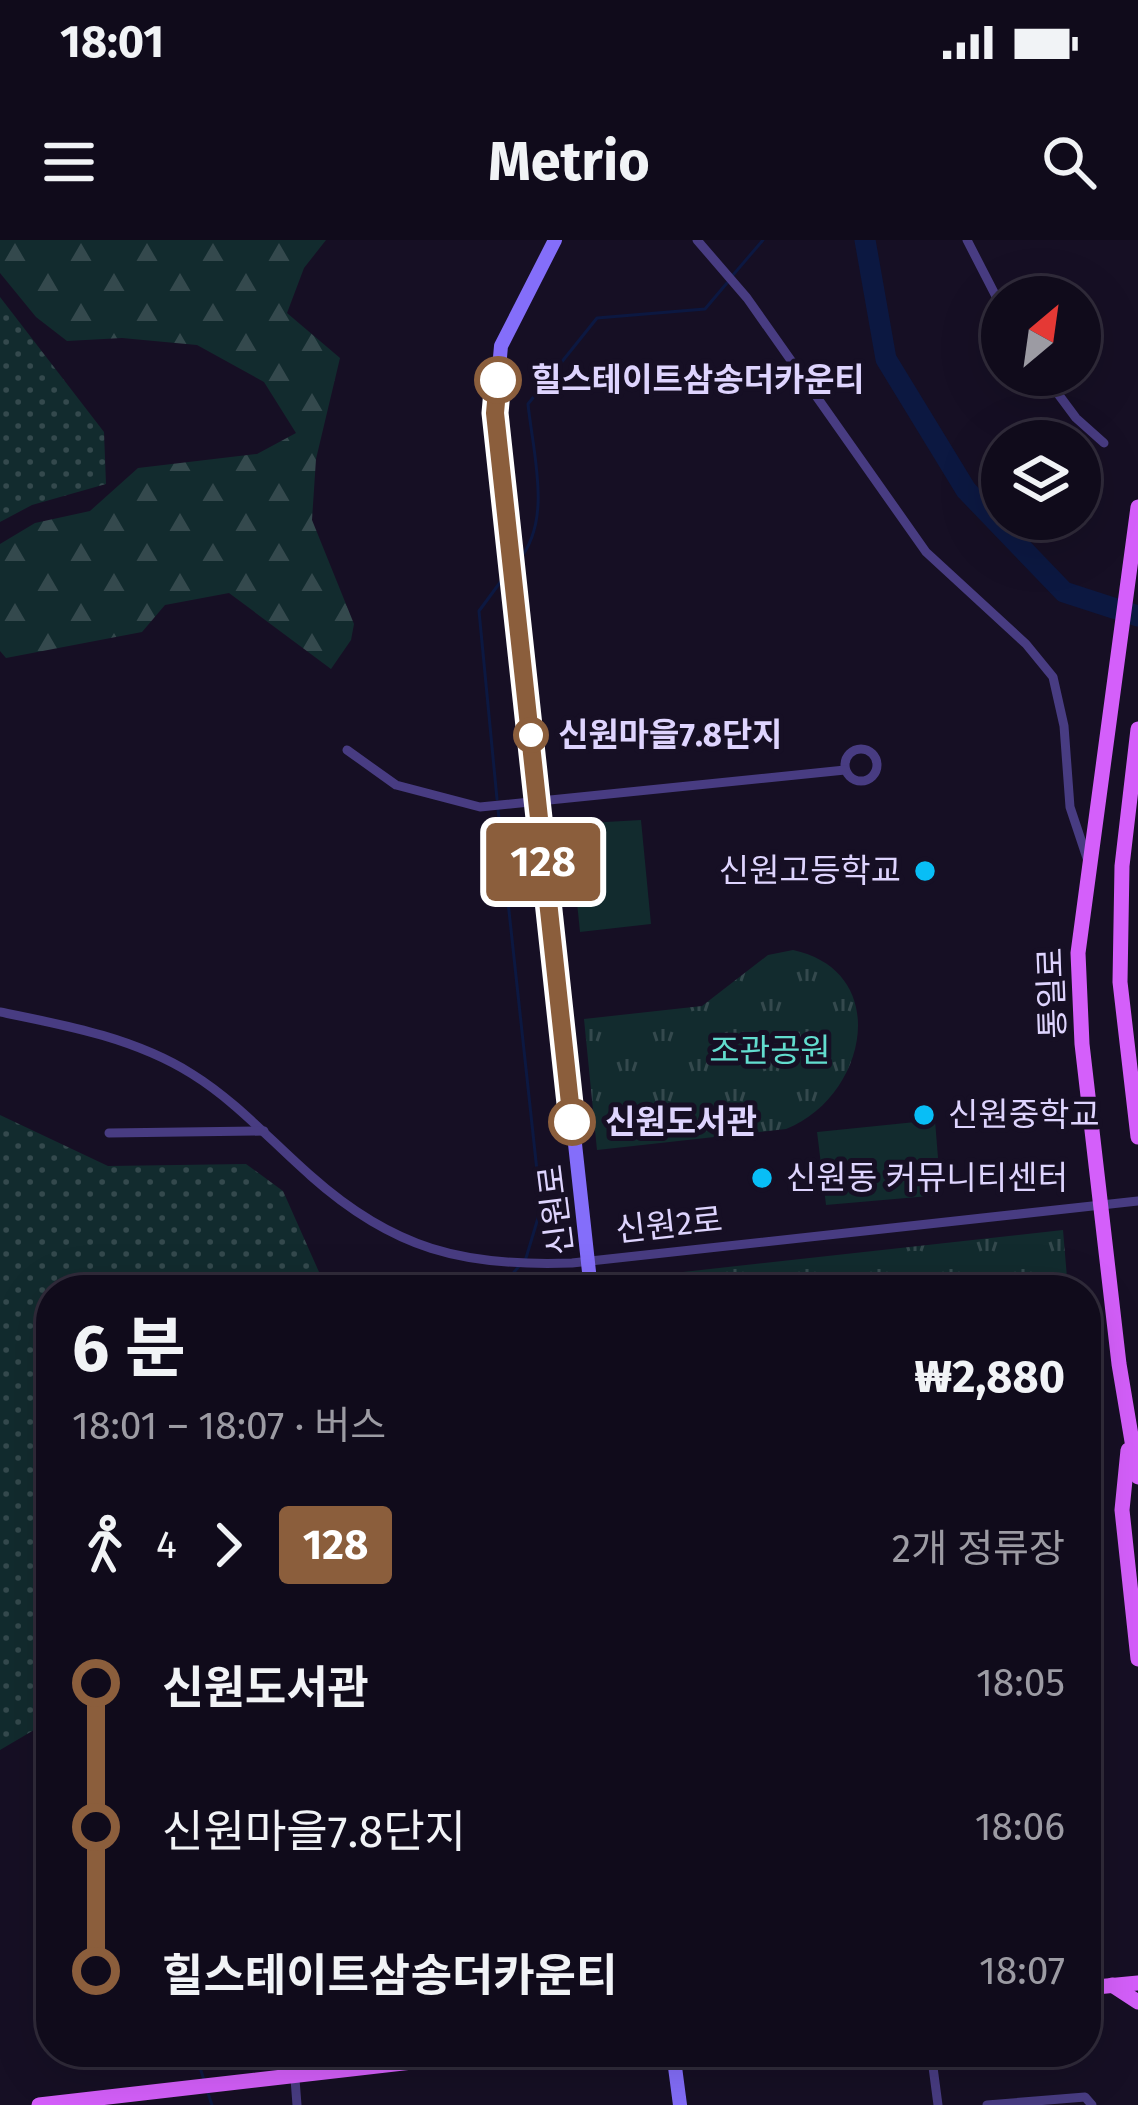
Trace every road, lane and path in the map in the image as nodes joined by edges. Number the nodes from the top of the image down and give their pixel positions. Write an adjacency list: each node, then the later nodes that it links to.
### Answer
1 (555, 240): 11 (street, 신원로)
2 (967, 240): 4 (street)
3 (700, 243): 13 (street)
4 (986, 276)
5 (1060, 396): 6 (street)
6 (1104, 443)
7 (1138, 507): 13 (main road, 통일로)
8 (1138, 729): 12 (main road, 통일로)
9 (346, 750): 11 (street)
10 (845, 770): 11 (street)
11 (528, 803): 20 (street, 신원로)
12 (1133, 815): 17 (main road, 통일로)
13 (1088, 861): 19 (main road, 통일로)
14 (0, 1012): 15 (street)
15 (264, 1131): 16 (street); 20 (street, 신원2로)
16 (109, 1133)
17 (1138, 1136)
18 (1138, 1201): 19 (street, 신원2로)
19 (1100, 1203): 20 (street, 신원2로); 22 (main road, 통일로)
20 (590, 1261): 21 (street, 신원로)
21 (590, 1275)
22 (1130, 1424): 23 (main road, 통일로); 24 (main road)
23 (1138, 1477)
24 (1138, 1659)
25 (1138, 1965): 26 (main road)
26 (1125, 1984): 27 (main road)
27 (1138, 2002)
28 (386, 2067): 31 (main road)
29 (675, 2067): 34 (street)
30 (933, 2067): 35 (street)
31 (295, 2079): 32 (main road); 33 (street)
32 (39, 2105)
33 (297, 2105)
34 (680, 2105)
35 (938, 2105)
36 (987, 2105): 37 (street)
37 (1092, 2105)

